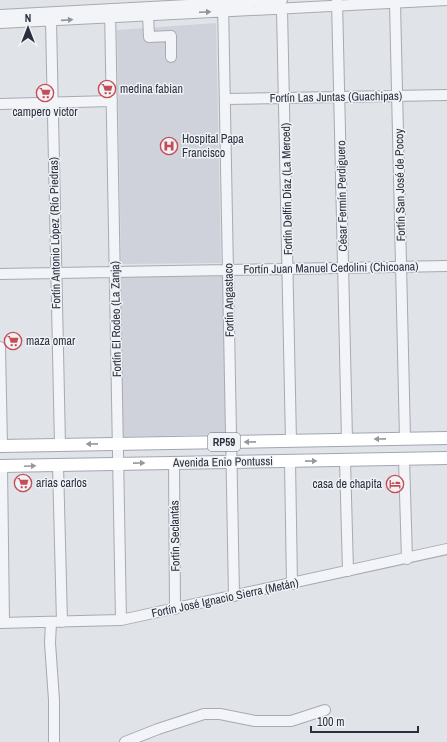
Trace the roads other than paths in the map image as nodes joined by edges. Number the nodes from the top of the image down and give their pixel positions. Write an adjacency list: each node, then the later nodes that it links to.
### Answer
1 (447, 0): 3 (street)
2 (342, 3): 3 (street); 4 (street); 13 (street, César Fermín Perdiguero)
3 (395, 3): 14 (street, Fortín San José de Pocoy)
4 (282, 4): 5 (street); 15 (street, Fortín Delfín Díaz (La Merced))
5 (224, 7): 6 (street); 16 (street, Fortín Angastaco)
6 (155, 9): 7 (street); 11 (street)
7 (110, 13): 8 (street); 9 (street, one-way to 7); 17 (street, Fortín El Rodeo (La Zanja))
8 (0, 15)
9 (51, 21): 10 (street); 18 (street, Fortín Antonio López (Río Piedras))
10 (0, 23)
11 (171, 57)
12 (447, 95): 14 (street, Fortín Las Juntas (Guachipas))
13 (340, 96): 14 (street, Fortín Las Juntas (Guachipas)); 15 (street, Fortín Las Juntas (Guachipas)); 22 (street, César Fermín Perdiguero)
14 (398, 96): 21 (street, Fortín San José de Pocoy)
15 (285, 98): 16 (street, Fortín Las Juntas (Guachipas)); 23 (street, Fortín Delfín Díaz (La Merced))
16 (225, 99): 24 (street, Fortín Angastaco)
17 (112, 102): 18 (street); 27 (street, Fortín El Rodeo (La Zanja))
18 (53, 103): 19 (street); 26 (street, Fortín Antonio López (Río Piedras))
19 (0, 104)
20 (447, 266): 21 (street, Fortín Juan Manuel Cedolini (Chicoana))
21 (401, 267): 22 (street, Fortín Juan Manuel Cedolini (Chicoana)); 30 (street, Fortín San José de Pocoy)
22 (344, 268): 23 (street, Fortín Juan Manuel Cedolini (Chicoana)); 31 (street, César Fermín Perdiguero)
23 (288, 269): 24 (street, Fortín Juan Manuel Cedolini (Chicoana)); 32 (street, Fortín Delfín Díaz (La Merced))
24 (228, 270): 27 (street, Fortín Juan Manuel Cedolini (Chicoana)); 33 (street, Fortín Angastaco)
25 (0, 274): 26 (street, Fortín Juan Manuel Cedolini (Chicoana))
26 (56, 274): 27 (street, Fortín Juan Manuel Cedolini (Chicoana)); 35 (street, Fortín Antonio López (Río Piedras))
27 (115, 274): 34 (street, Fortín El Rodeo (La Zanja))
28 (0, 347): 36 (street)
29 (447, 438): 30 (main road, Avenida Enio Pontussi / RP59)
30 (405, 439): 31 (main road, Avenida Enio Pontussi / RP59, one-way to 31)
31 (347, 440): 32 (main road, Avenida Enio Pontussi / RP59)
32 (291, 441): 33 (main road, Avenida Enio Pontussi / RP59, one-way to 33)
33 (232, 442): 34 (main road, Avenida Enio Pontussi / RP59); 41 (street, Fortín Angastaco)
34 (118, 444): 35 (main road, Avenida Enio Pontussi / RP59, one-way to 35); 43 (street, Fortín El Rodeo (La Zanja))
35 (60, 445): 36 (main road, Avenida Enio Pontussi / RP59)
36 (1, 446)
37 (447, 458): 38 (main road, Avenida Enio Pontussi / RP59)
38 (404, 459): 39 (main road, Avenida Enio Pontussi / RP59); 47 (street)
39 (346, 460): 40 (main road, Avenida Enio Pontussi / RP59, one-way to 39); 48 (street)
40 (290, 461): 41 (main road, Avenida Enio Pontussi / RP59); 49 (street)
41 (232, 462): 42 (main road, Avenida Enio Pontussi / RP59); 50 (street, Fortín Angastaco)
42 (174, 463): 43 (main road, Avenida Enio Pontussi / RP59, one-way to 42); 51 (street, Fortín Seclantás)
43 (118, 464): 44 (main road, Avenida Enio Pontussi / RP59); 52 (street, Fortín El Rodeo (La Zanja))
44 (58, 465): 45 (main road, Avenida Enio Pontussi / RP59, one-way to 44); 54 (street)
45 (1, 466): 55 (street)
46 (447, 549): 47 (street, Fortín José Ignacio Sierra (Metán))
47 (407, 558): 48 (street, Fortín José Ignacio Sierra (Metán))
48 (348, 571): 49 (street, Fortín José Ignacio Sierra (Metán))
49 (292, 584): 50 (street, Fortín José Ignacio Sierra (Metán))
50 (234, 596): 51 (street, Fortín José Ignacio Sierra (Metán))
51 (176, 609): 52 (street, Fortín José Ignacio Sierra (Metán))
52 (121, 620): 54 (street, Fortín José Ignacio Sierra (Metán))
53 (51, 622): 54 (street, Fortín José Ignacio Sierra (Metán)); 55 (street, Fortín José Ignacio Sierra (Metán)); 57 (street)
54 (62, 622)
55 (2, 623)
56 (326, 710): 58 (street)
57 (56, 739)
58 (132, 741)

